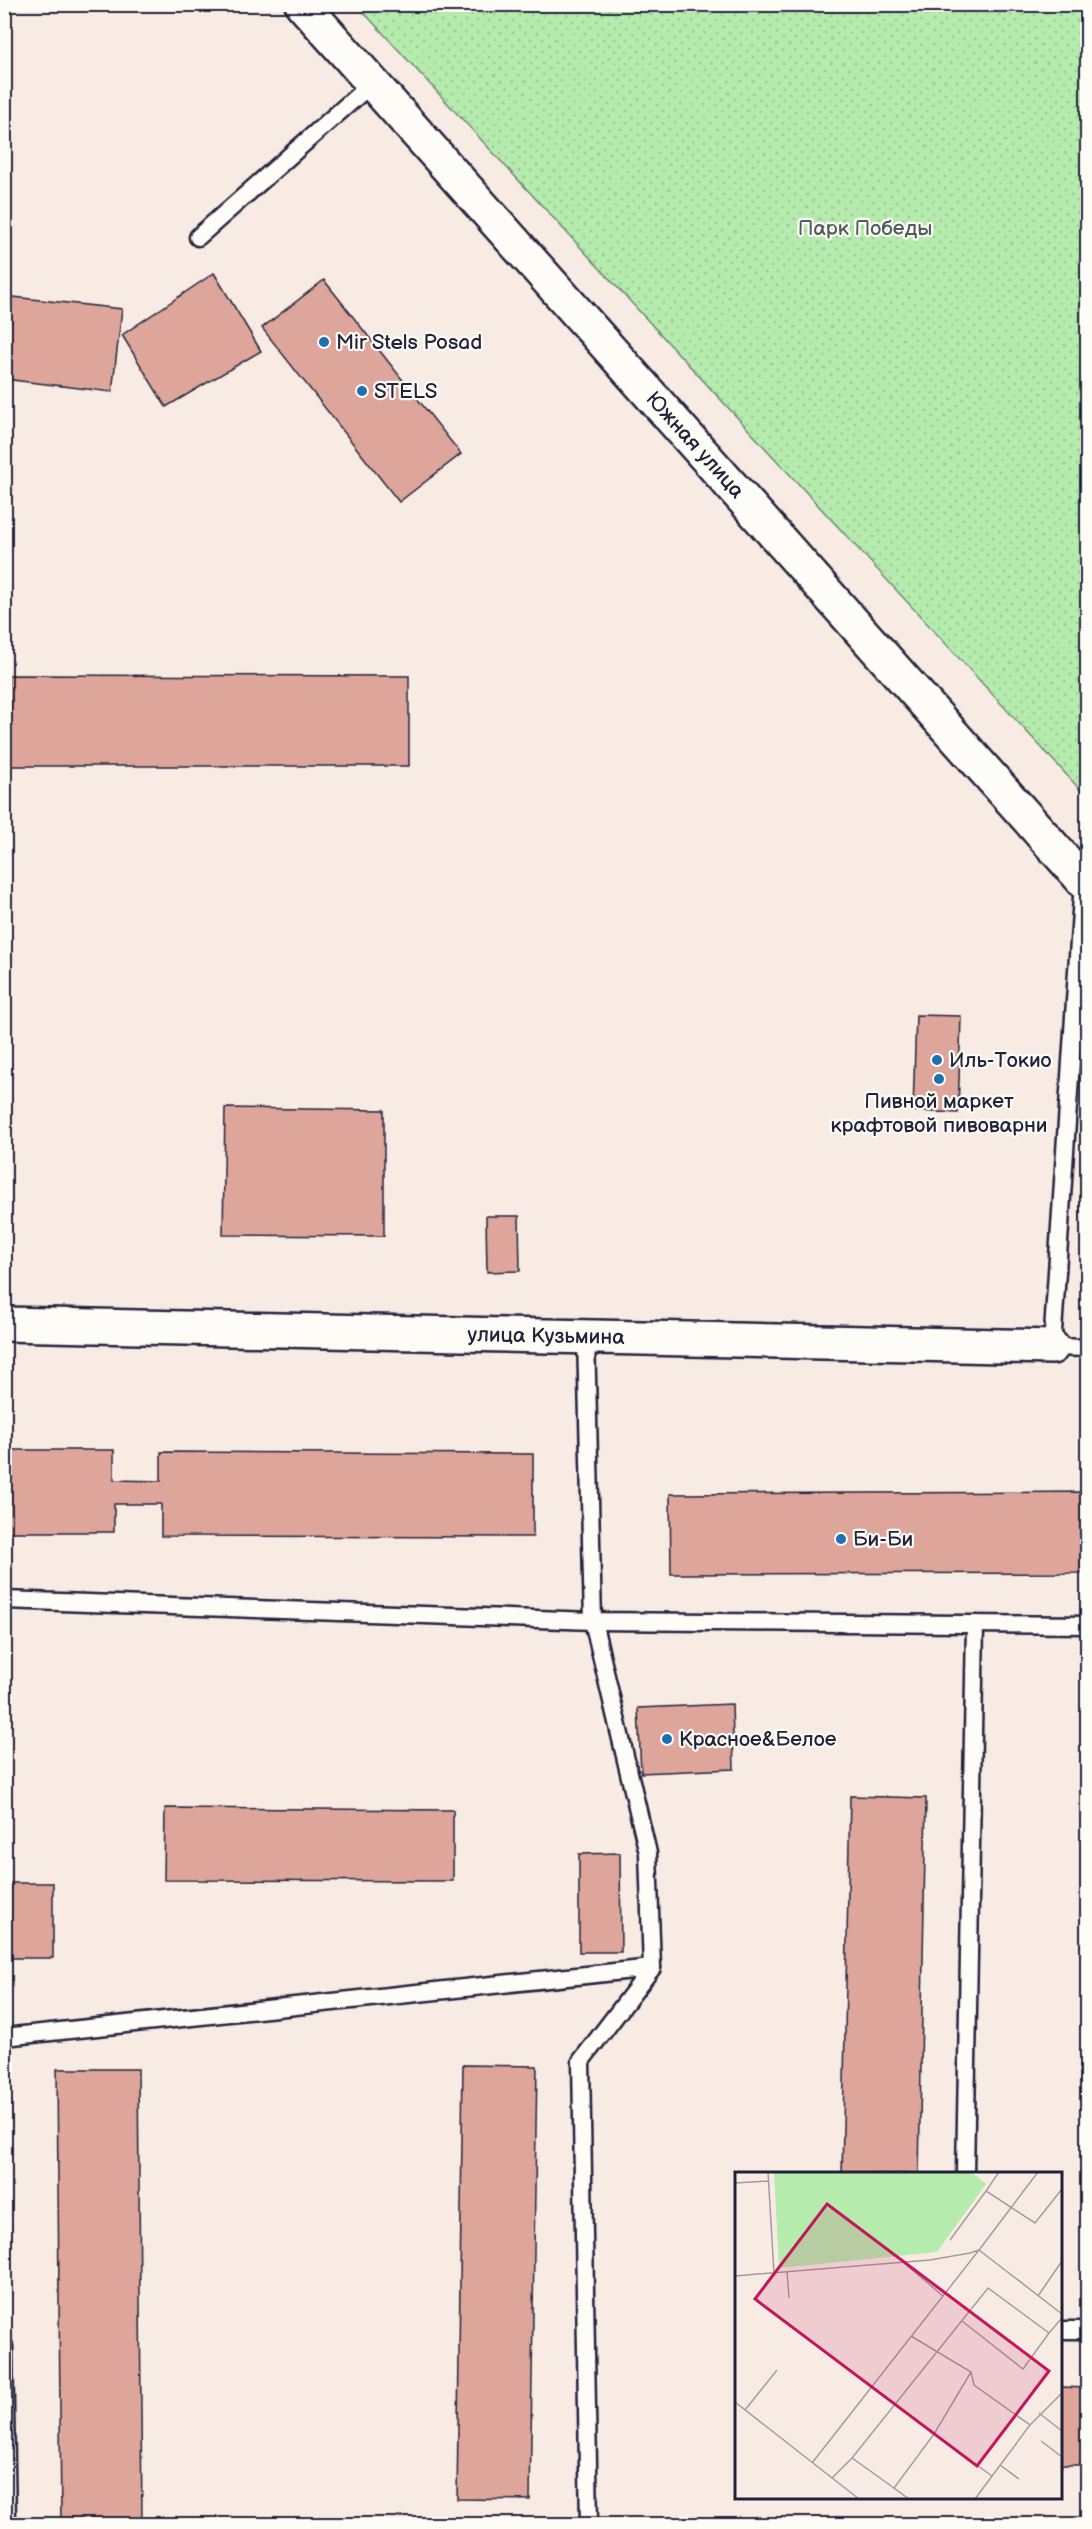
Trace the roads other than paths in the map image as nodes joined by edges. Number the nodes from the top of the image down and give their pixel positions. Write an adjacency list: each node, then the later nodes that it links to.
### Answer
1 (302, 4): 2 (street, Южная улица)
2 (372, 83): 3 (lane); 4 (street, Южная улица)
3 (198, 237)
4 (1085, 883): 7 (lane)
5 (4, 1324): 6 (street, улица Кузьмина)
6 (586, 1337): 7 (street, улица Кузьмина); 10 (lane)
7 (1052, 1347): 8 (lane, улица Кузьмина)
8 (1088, 1347)
9 (4, 1600): 10 (lane)
10 (593, 1621): 11 (lane); 13 (lane)
11 (975, 1624): 12 (lane); 15 (lane)
12 (1088, 1625)
13 (652, 1968): 14 (lane); 20 (lane)
14 (4, 2037)
15 (965, 2172)
16 (1062, 2330): 17 (lane)
17 (1088, 2330)
18 (4, 2346): 19 (lane)
19 (7, 2524)
20 (589, 2524)

